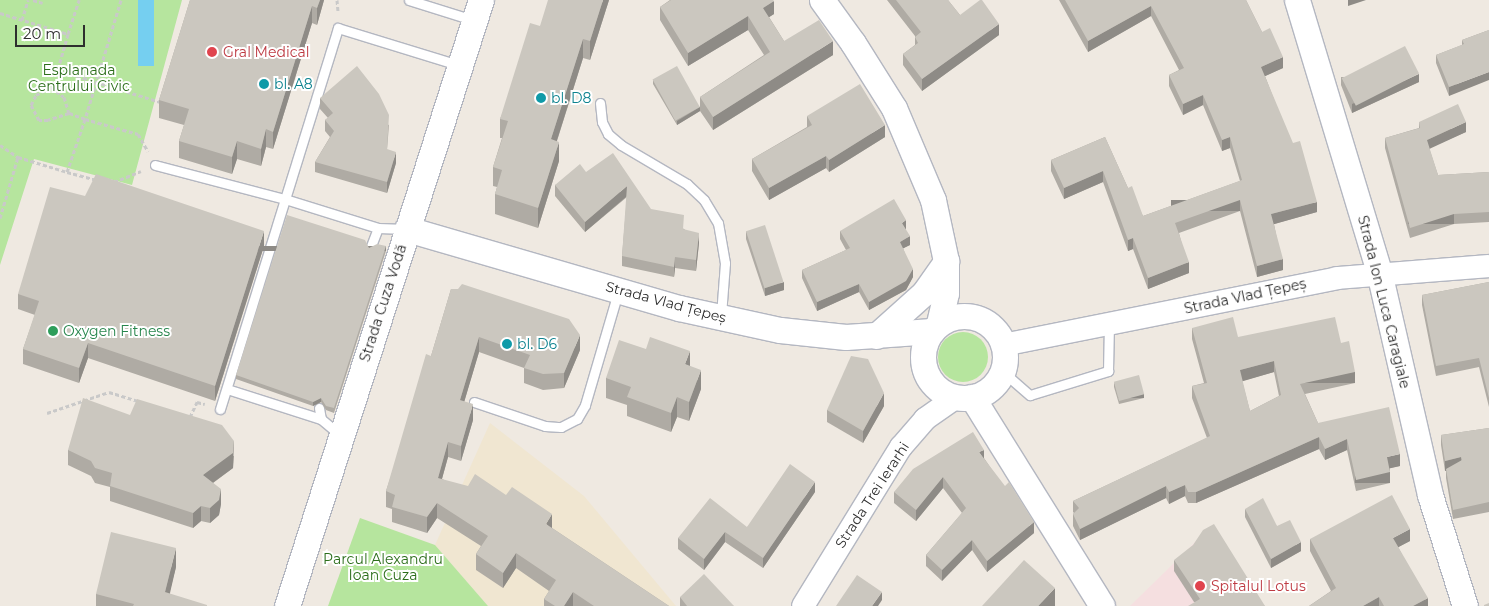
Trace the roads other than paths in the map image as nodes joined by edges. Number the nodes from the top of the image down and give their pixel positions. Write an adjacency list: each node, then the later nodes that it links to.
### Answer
1 (409, 0): 4 (lane)
2 (822, 0): 12 (main road)
3 (1297, 0): 14 (main road, Strada Ion Luca Caragiale)
4 (478, 10): 5 (main road, Strada Cuza Vodă)
5 (461, 66): 8 (lane); 10 (main road, Strada Cuza Vodă)
6 (600, 103): 16 (lane)
7 (155, 165): 8 (lane)
8 (285, 199): 9 (lane); 22 (lane)
9 (378, 228): 10 (lane); 11 (lane)
10 (407, 229): 15 (main road, Strada Vlad Țepeș); 28 (main road, Strada Cuza Vodă)
11 (372, 246)
12 (946, 261): 18 (main road); 19 (main road)
13 (1489, 266): 14 (street, Strada Vlad Țepeș)
14 (1379, 272): 17 (street, Strada Vlad Țepeș); 32 (main road, Strada Ion Luca Caragiale)
15 (618, 290): 16 (main road, Strada Vlad Țepeș); 24 (lane)
16 (720, 318): 19 (main road, Strada Vlad Țepeș)
17 (1109, 324): 20 (street, Strada Vlad Țepeș); 21 (lane)
18 (935, 328): 19 (main road, Strada Vlad Țepeș); 20 (main road); 23 (main road)
19 (876, 336)
20 (1003, 345): 21 (main road)
21 (1002, 371): 23 (main road)
22 (227, 388): 26 (lane); 27 (lane)
23 (964, 397): 30 (street, Strada Trei Ierarhi); 31 (main road)
24 (474, 402)
25 (320, 408): 27 (lane)
26 (220, 409)
27 (321, 419): 28 (lane)
28 (340, 435): 29 (main road, Strada Cuza Vodă)
29 (287, 606)
30 (803, 606)
31 (1102, 606)
32 (1465, 606)

